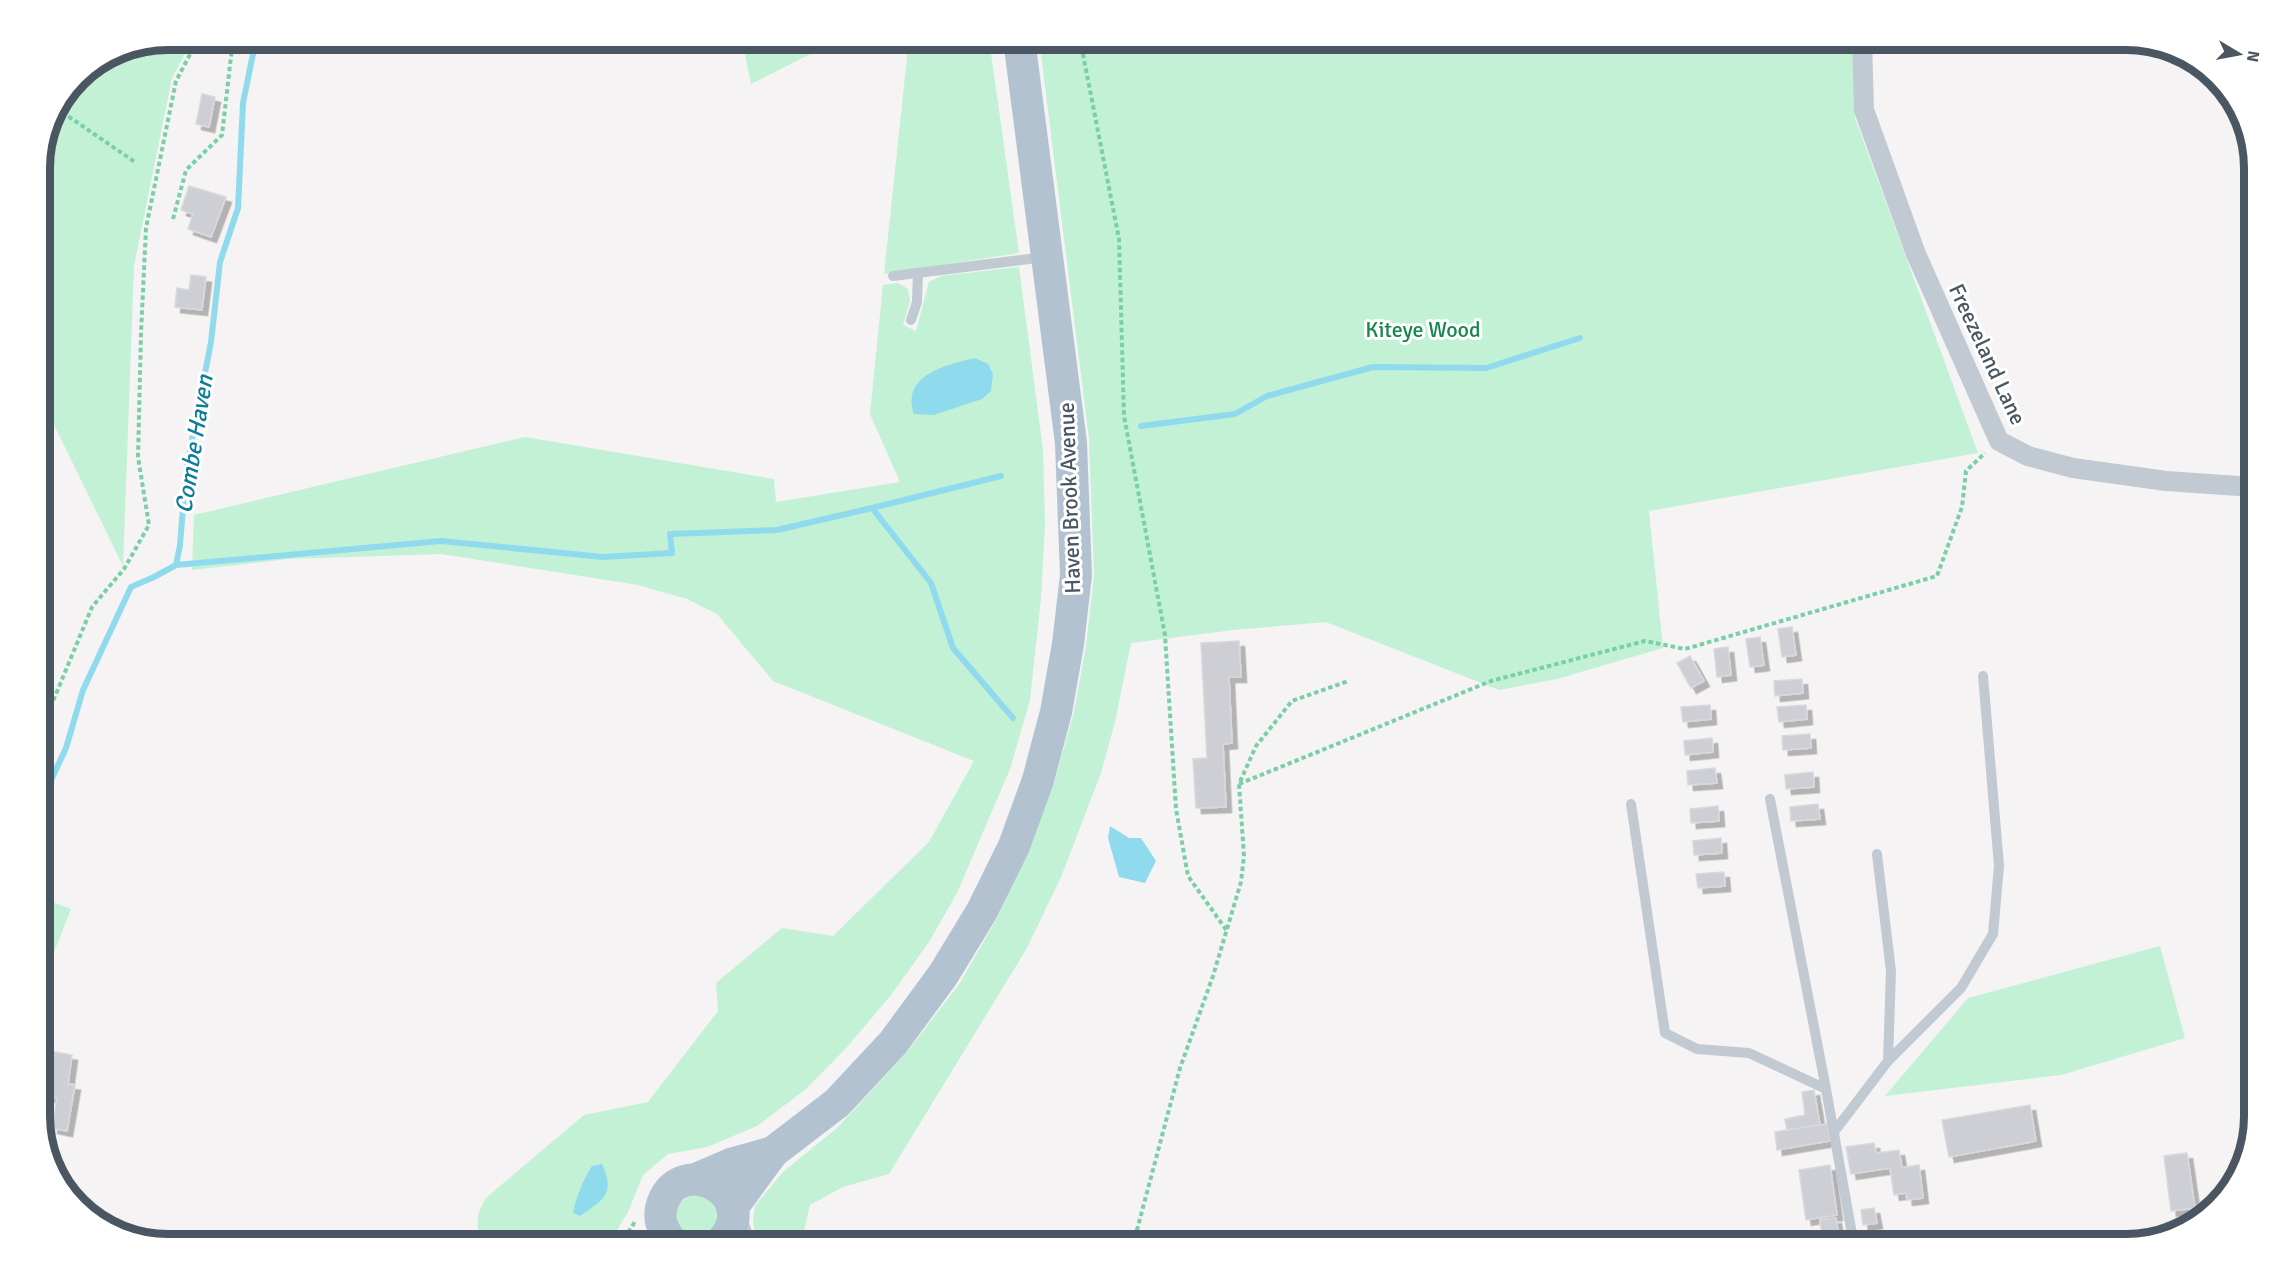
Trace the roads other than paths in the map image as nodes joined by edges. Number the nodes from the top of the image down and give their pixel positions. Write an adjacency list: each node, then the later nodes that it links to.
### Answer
1 (1020, 50): 3 (main road, Haven Brook Avenue)
2 (1862, 50): 7 (street, Freezeland Lane)
3 (1048, 256): 4 (lane); 15 (main road, Haven Brook Avenue)
4 (918, 273): 5 (lane); 6 (lane)
5 (893, 276)
6 (911, 320)
7 (2243, 486)
8 (1983, 676): 12 (lane)
9 (1770, 799): 13 (lane)
10 (1632, 804): 13 (lane)
11 (1877, 854): 12 (lane)
12 (1888, 1061): 14 (lane)
13 (1826, 1089): 14 (lane)
14 (1834, 1132): 19 (lane)
15 (773, 1152): 16 (main road, Haven Brook Avenue); 17 (main road, Haven Brook Avenue)
16 (696, 1179): 17 (main road); 18 (main road, Haven Brook Avenue)
17 (731, 1229)
18 (655, 1231)
19 (1852, 1234)

